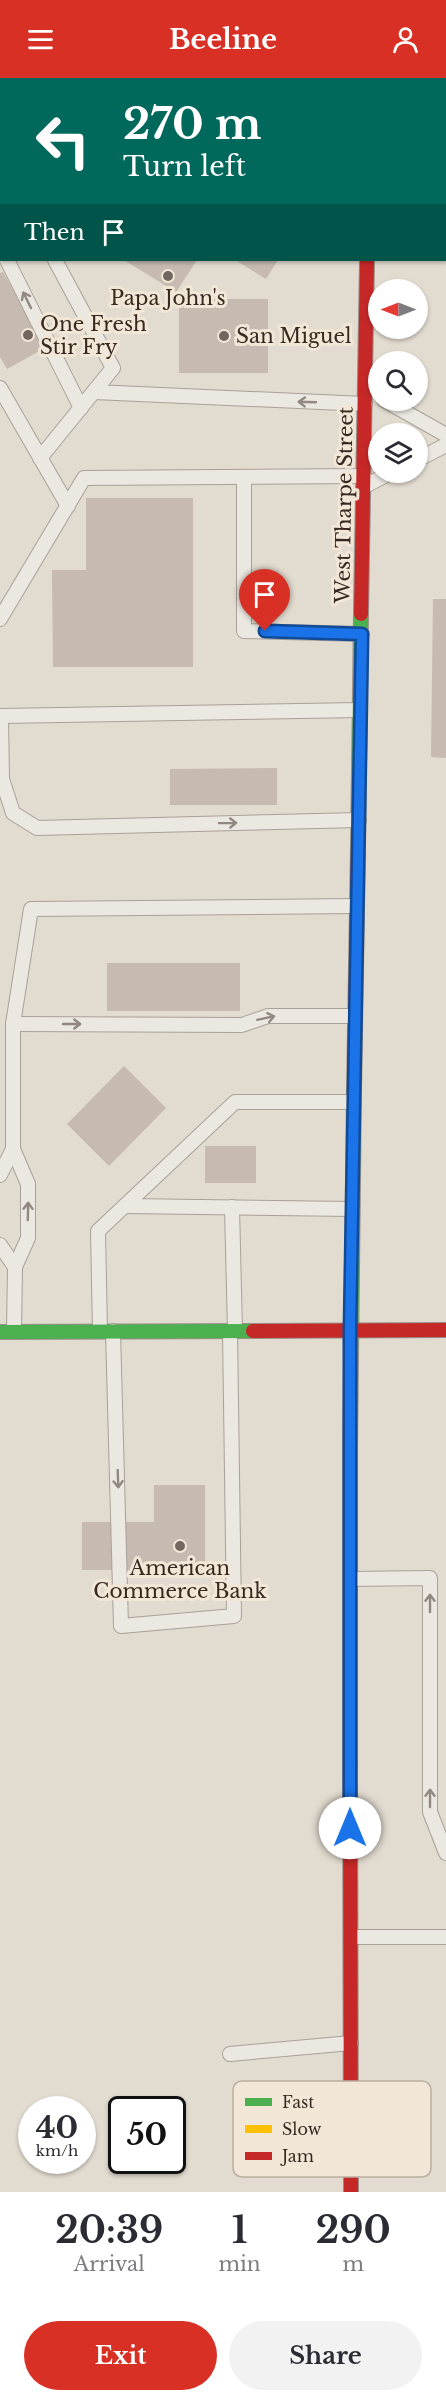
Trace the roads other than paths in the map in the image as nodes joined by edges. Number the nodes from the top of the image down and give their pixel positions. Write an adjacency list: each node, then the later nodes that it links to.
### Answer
1 (8, 261): 8 (lane, one-way to 1)
2 (56, 261): 6 (lane)
3 (368, 261): 4 (main road, West Tharpe Street)
4 (369, 351)
5 (0, 388): 14 (lane)
6 (94, 392): 7 (lane, one-way to 6); 8 (lane)
7 (368, 398)
8 (81, 408): 14 (lane)
9 (369, 411): 17 (main road, West Tharpe Street)
10 (403, 411): 11 (lane)
11 (446, 435)
12 (446, 445): 13 (lane)
13 (428, 454)
14 (40, 458): 18 (lane)
15 (244, 477): 17 (lane); 18 (lane); 20 (lane)
16 (368, 480): 17 (lane)
17 (364, 481): 20 (main road, West Tharpe Street)
18 (68, 506): 19 (lane)
19 (0, 619)
20 (362, 634): 21 (main road, West Tharpe Street)
21 (360, 710): 22 (lane); 23 (main road, West Tharpe Street)
22 (0, 716): 23 (lane, one-way to 23)
23 (358, 820): 24 (main road, West Tharpe Street)
24 (357, 906): 25 (main road, West Tharpe Street); 26 (lane)
25 (355, 1016): 26 (lane, one-way to 25); 27 (main road, West Tharpe Street)
26 (13, 1024): 28 (lane)
27 (354, 1102): 30 (lane); 32 (main road, West Tharpe Street)
28 (13, 1149): 29 (lane); 34 (lane, one-way to 28)
29 (0, 1175)
30 (125, 1206): 31 (lane); 37 (lane)
31 (232, 1207): 32 (lane); 38 (lane)
32 (352, 1209): 35 (main road, West Tharpe Street)
33 (0, 1245): 34 (lane)
34 (15, 1267): 39 (lane)
35 (350, 1330): 36 (main road); 38 (main road); 40 (main road, West Tharpe Street)
36 (446, 1330)
37 (107, 1331): 38 (main road); 38 (lane, one-way to 38); 39 (main road)
38 (232, 1331)
39 (7, 1332)
40 (350, 1579): 41 (lane, one-way to 40); 42 (main road, West Tharpe Street)
41 (446, 1853)
42 (351, 1937): 43 (lane); 44 (main road, West Tharpe Street)
43 (446, 1937)
44 (351, 2043): 45 (lane); 46 (main road, West Tharpe Street)
45 (230, 2054)
46 (351, 2081)

